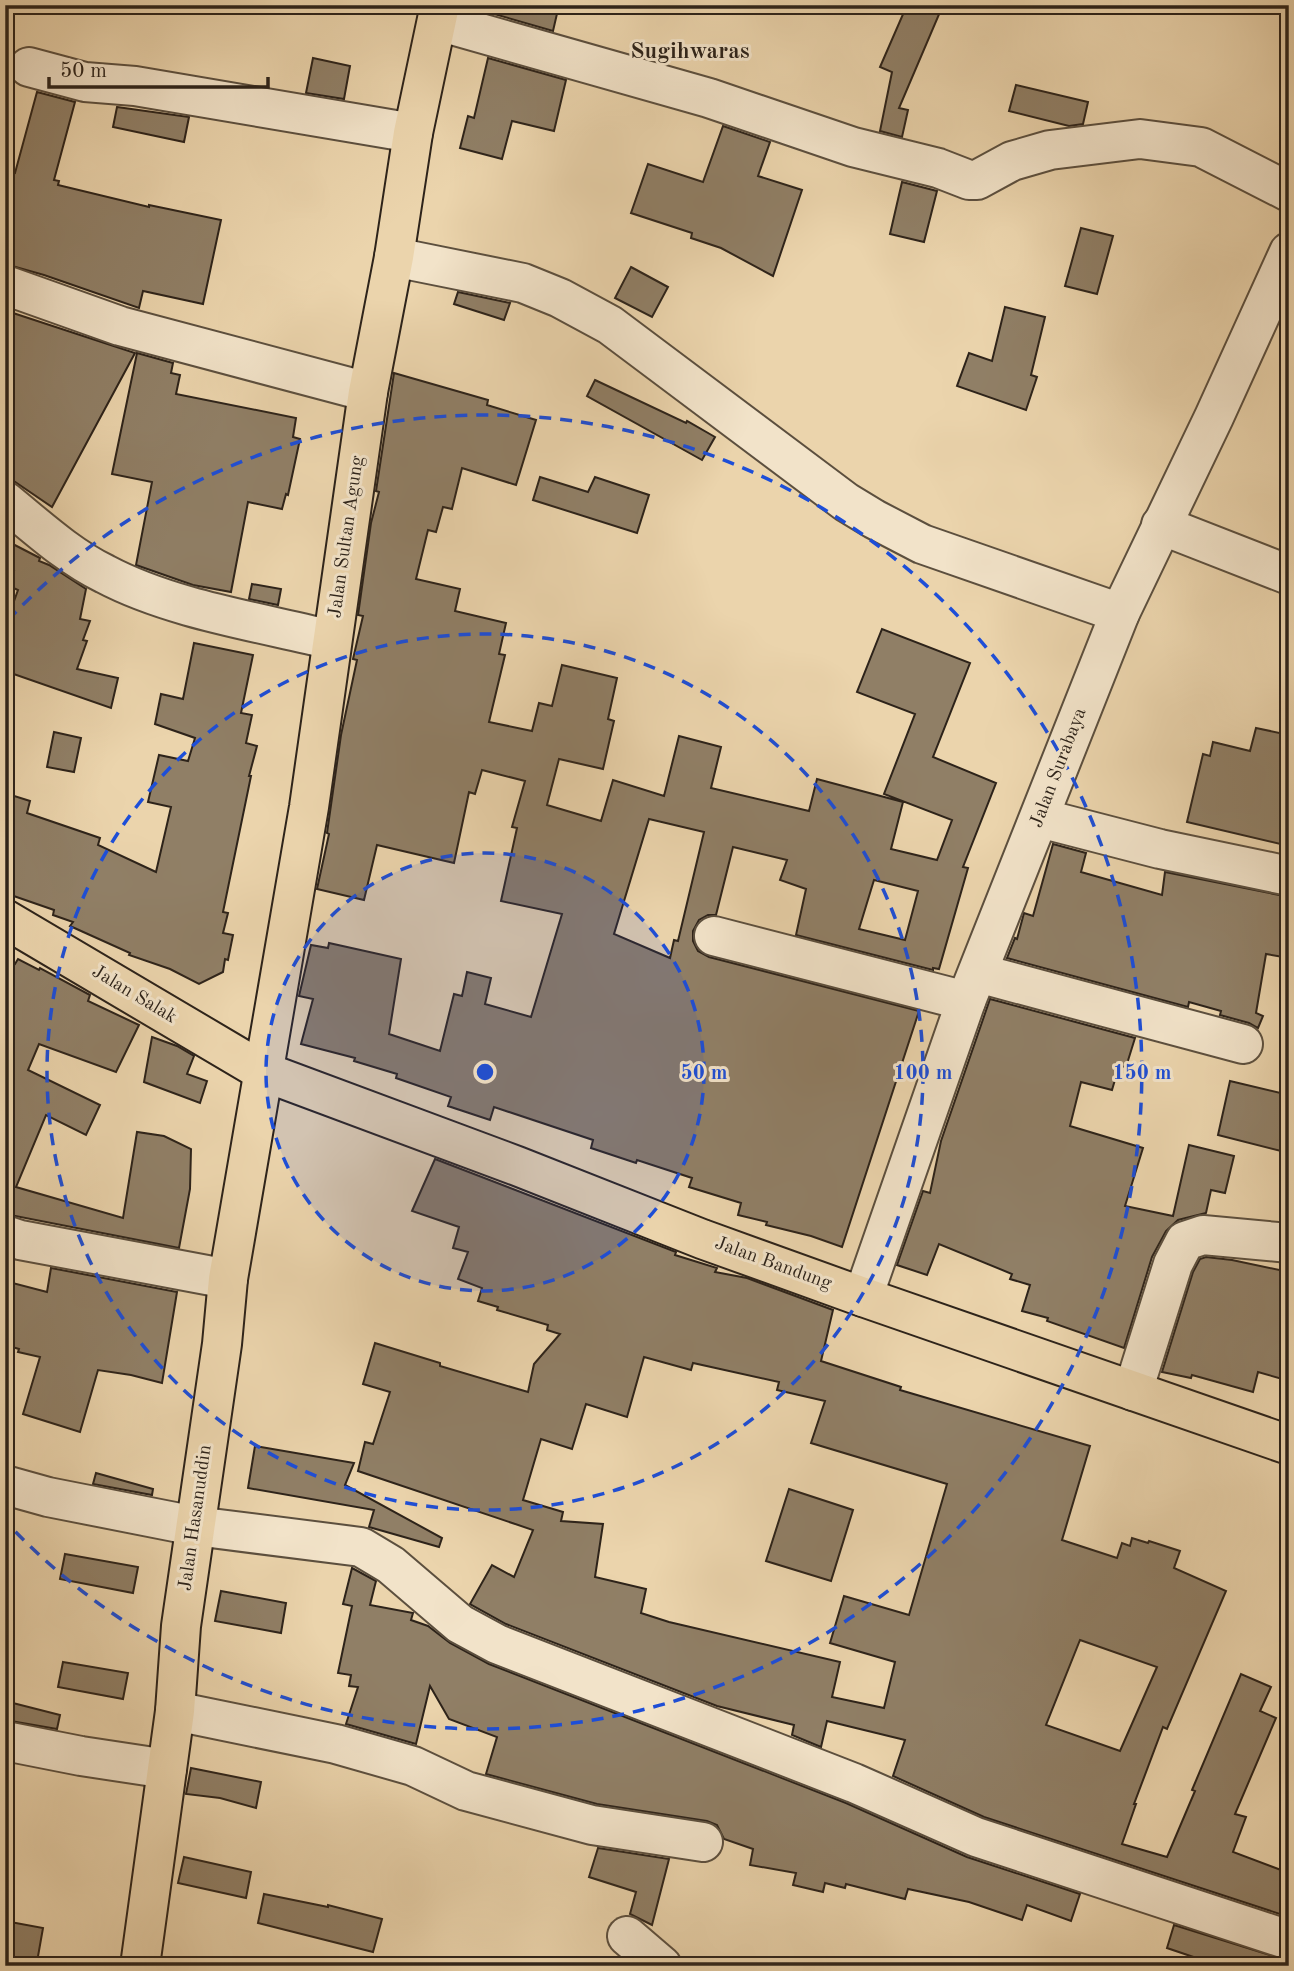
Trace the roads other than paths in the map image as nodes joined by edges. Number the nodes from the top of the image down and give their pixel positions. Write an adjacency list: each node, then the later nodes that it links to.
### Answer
1 (439, 13): 3 (main road, Jalan Sultan Agung); 4 (street)
2 (29, 67): 3 (street)
3 (413, 133): 6 (main road, Jalan Sultan Agung)
4 (1289, 192)
5 (1289, 252): 10 (street, Jalan Surabaya)
6 (394, 257): 8 (main road, Jalan Sultan Agung); 12 (street)
7 (5, 285): 8 (street)
8 (368, 391): 13 (main road, Jalan Sultan Agung)
9 (5, 501): 13 (street)
10 (1161, 525): 11 (street); 12 (street, Jalan Surabaya)
11 (1289, 575)
12 (1120, 613): 14 (street, Jalan Surabaya)
13 (332, 640): 20 (main road, Jalan Sultan Agung)
14 (1040, 818): 15 (street); 18 (street, Jalan Surabaya)
15 (1289, 876)
16 (5, 919): 20 (main road, Jalan Salak)
17 (714, 936): 18 (street)
18 (972, 987): 19 (street); 24 (street, Jalan Surabaya)
19 (1243, 1044)
20 (262, 1071): 23 (main road, Jalan Hasanuddin); 24 (main road, Jalan Bandung)
21 (5, 1235): 23 (street)
22 (1289, 1243): 25 (street)
23 (228, 1279): 28 (main road, Jalan Hasanuddin)
24 (863, 1297): 25 (main road, Jalan Bandung)
25 (1133, 1391): 26 (main road, Jalan Bandung)
26 (1289, 1445)
27 (5, 1486): 28 (street)
28 (195, 1525): 29 (main road, Jalan Hasanuddin); 34 (street)
29 (175, 1711): 31 (main road, Jalan Hasanuddin); 32 (street)
30 (5, 1741): 31 (street)
31 (166, 1769): 35 (main road, Jalan Hasanuddin)
32 (704, 1842)
33 (627, 1936): 36 (street)
34 (1289, 1940)
35 (141, 1966)
36 (662, 1966)

